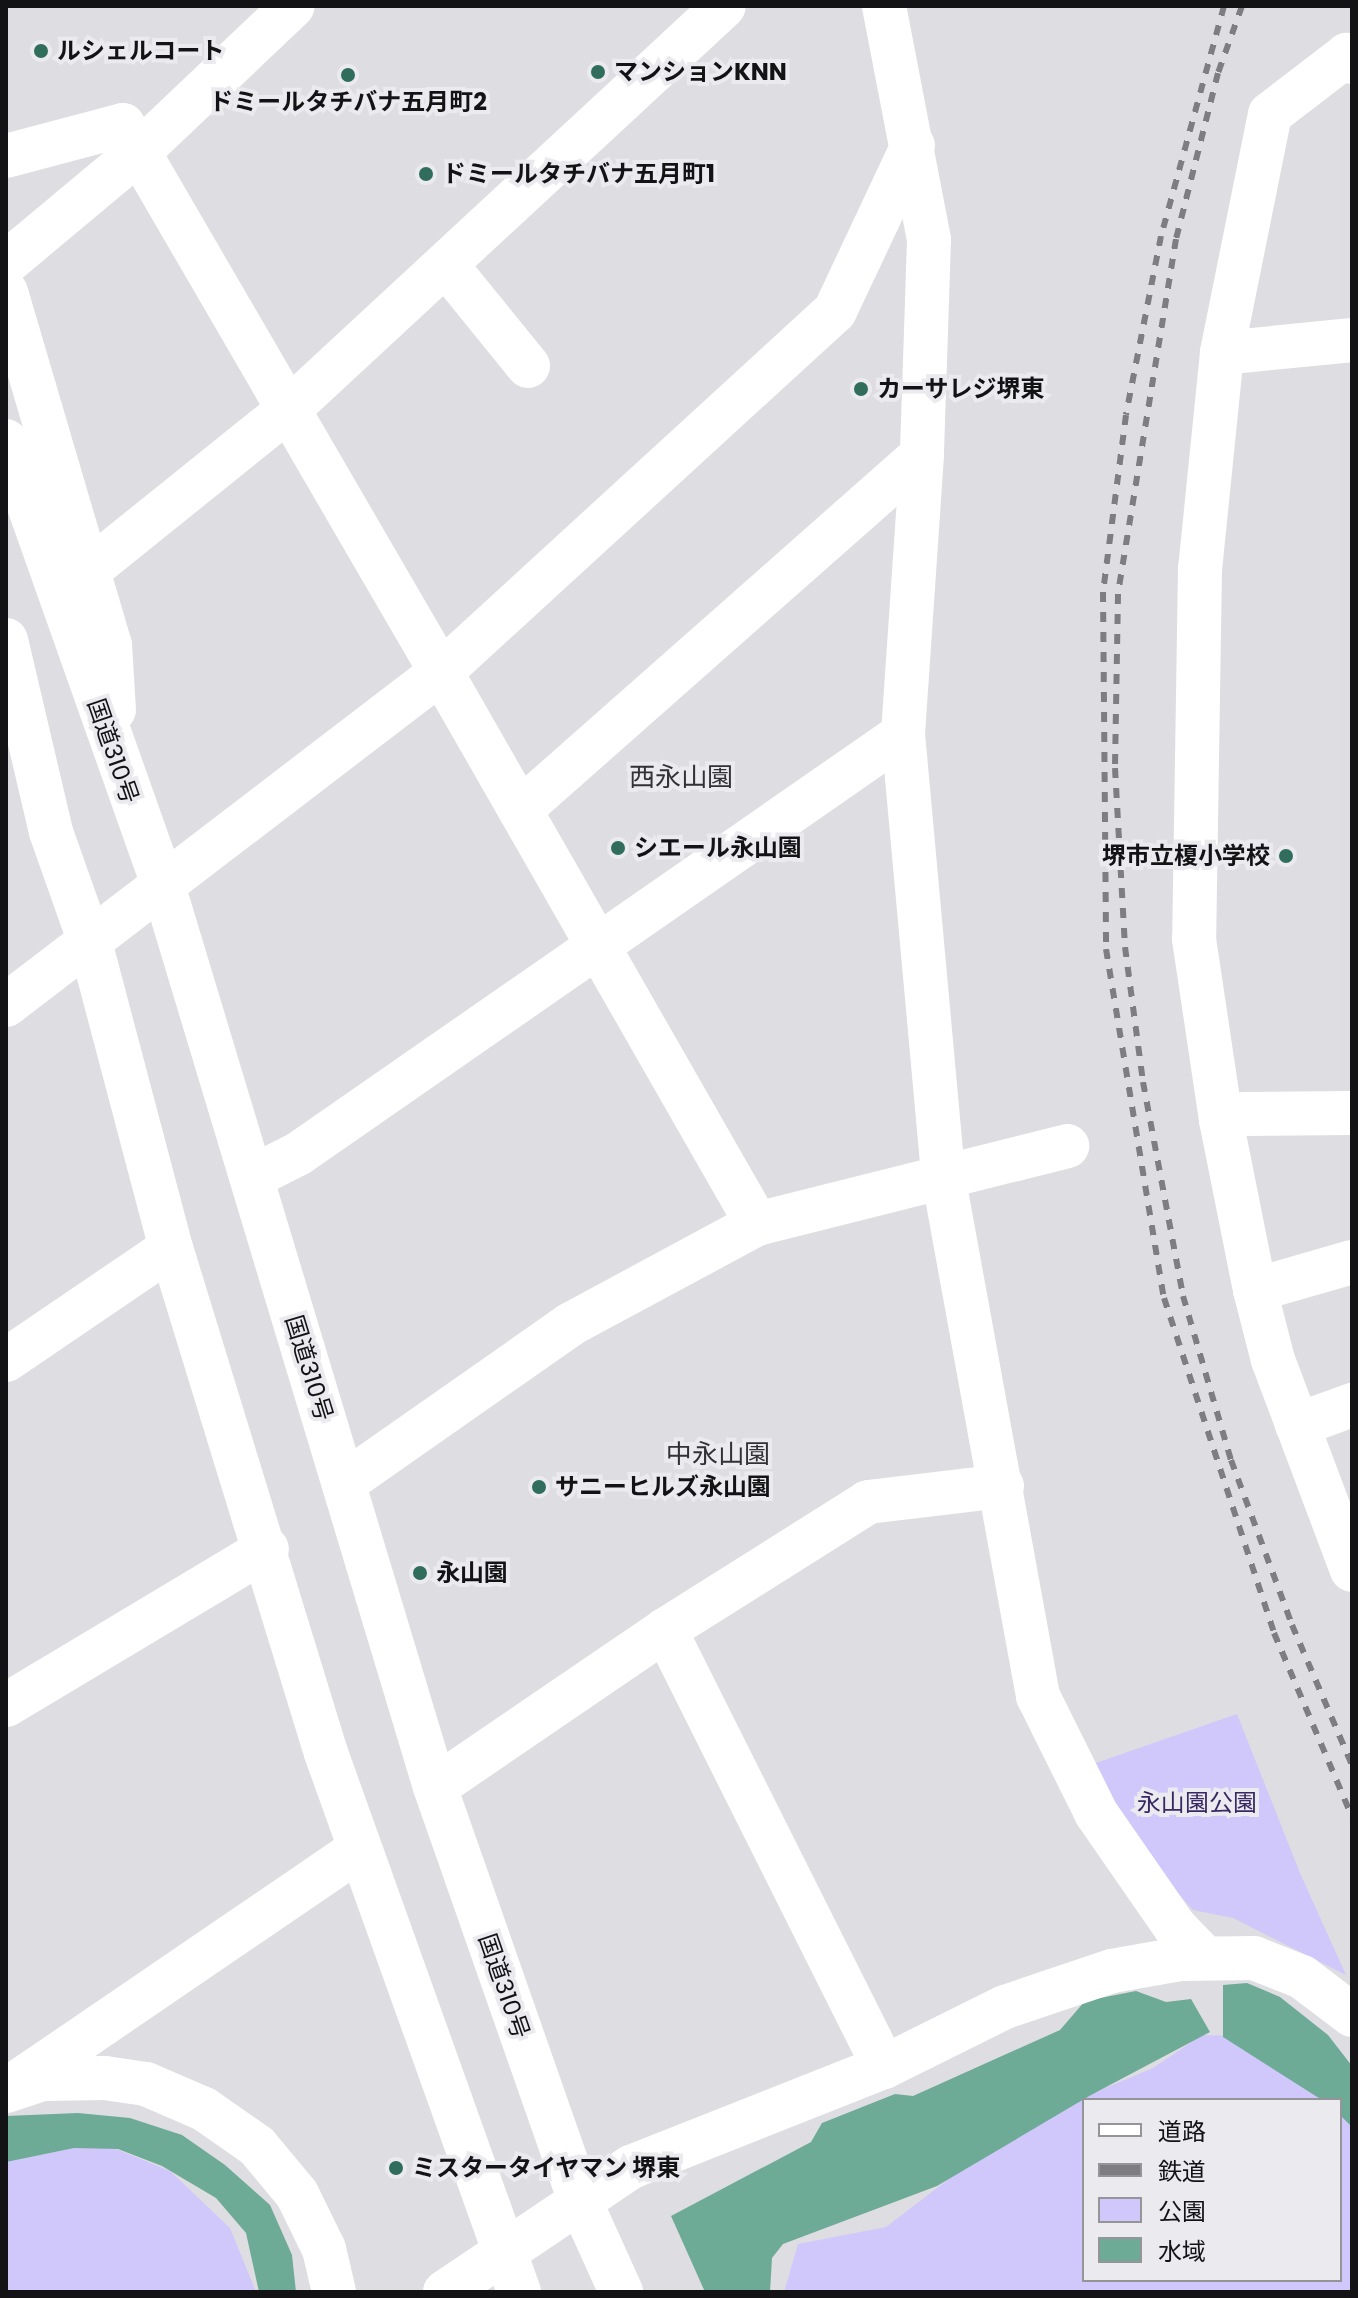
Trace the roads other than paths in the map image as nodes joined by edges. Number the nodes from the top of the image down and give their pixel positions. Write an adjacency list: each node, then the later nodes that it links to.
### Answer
1 (293, 6): 6 (main road)
2 (724, 6): 9 (main road)
3 (884, 6): 5 (main road)
4 (1352, 62): 12 (main road)
5 (913, 145): 16 (main road); 19 (main road)
6 (141, 150): 7 (main road); 8 (main road); 14 (main road)
7 (6, 156)
8 (6, 263)
9 (446, 265): 13 (main road); 14 (main road)
10 (6, 292): 17 (main road)
11 (1352, 340): 12 (main road)
12 (1222, 353): 30 (main road)
13 (528, 366)
14 (288, 410): 17 (main road); 19 (main road)
15 (6, 441): 22 (main road, 国道310号)
16 (922, 455): 20 (main road); 23 (main road)
17 (90, 569): 22 (main road)
18 (6, 640): 24 (main road)
19 (441, 672): 23 (main road); 25 (main road)
20 (903, 734): 27 (main road); 32 (main road)
21 (6, 740): 24 (main road)
22 (118, 764): 25 (main road, 国道310号)
23 (520, 810): 27 (main road)
24 (51, 832): 26 (main road)
25 (163, 885): 26 (main road); 33 (main road, 国道310号)
26 (90, 942): 28 (main road); 35 (main road)
27 (596, 944): 33 (main road); 34 (main road)
28 (6, 1005)
29 (1352, 1113): 30 (main road)
30 (1221, 1120): 37 (main road)
31 (1067, 1146): 32 (main road)
32 (943, 1175): 34 (main road); 42 (main road)
33 (252, 1177): 41 (main road, 国道310号)
34 (757, 1224): 41 (main road)
35 (171, 1248): 38 (main road); 43 (main road)
36 (1352, 1262): 37 (main road)
37 (1255, 1290): 40 (main road)
38 (6, 1360)
39 (1352, 1405): 40 (main road)
40 (1297, 1425): 44 (main road)
41 (344, 1483): 47 (main road, 国道310号)
42 (1002, 1486): 45 (main road); 49 (main road)
43 (267, 1549): 46 (main road); 48 (main road)
44 (1349, 1555)
45 (665, 1630): 47 (main road); 51 (main road)
46 (6, 1705)
47 (435, 1787): 53 (main road, 国道310号)
48 (359, 1849): 52 (main road); 54 (main road)
49 (1204, 1957): 50 (main road); 51 (main road)
50 (1352, 2015)
51 (884, 2067): 53 (main road)
52 (6, 2091): 55 (main road)
53 (580, 2201): 54 (main road); 58 (main road, 国道310号)
54 (501, 2253): 56 (main road); 57 (main road)
55 (334, 2292)
56 (445, 2292)
57 (519, 2292)
58 (621, 2292)

